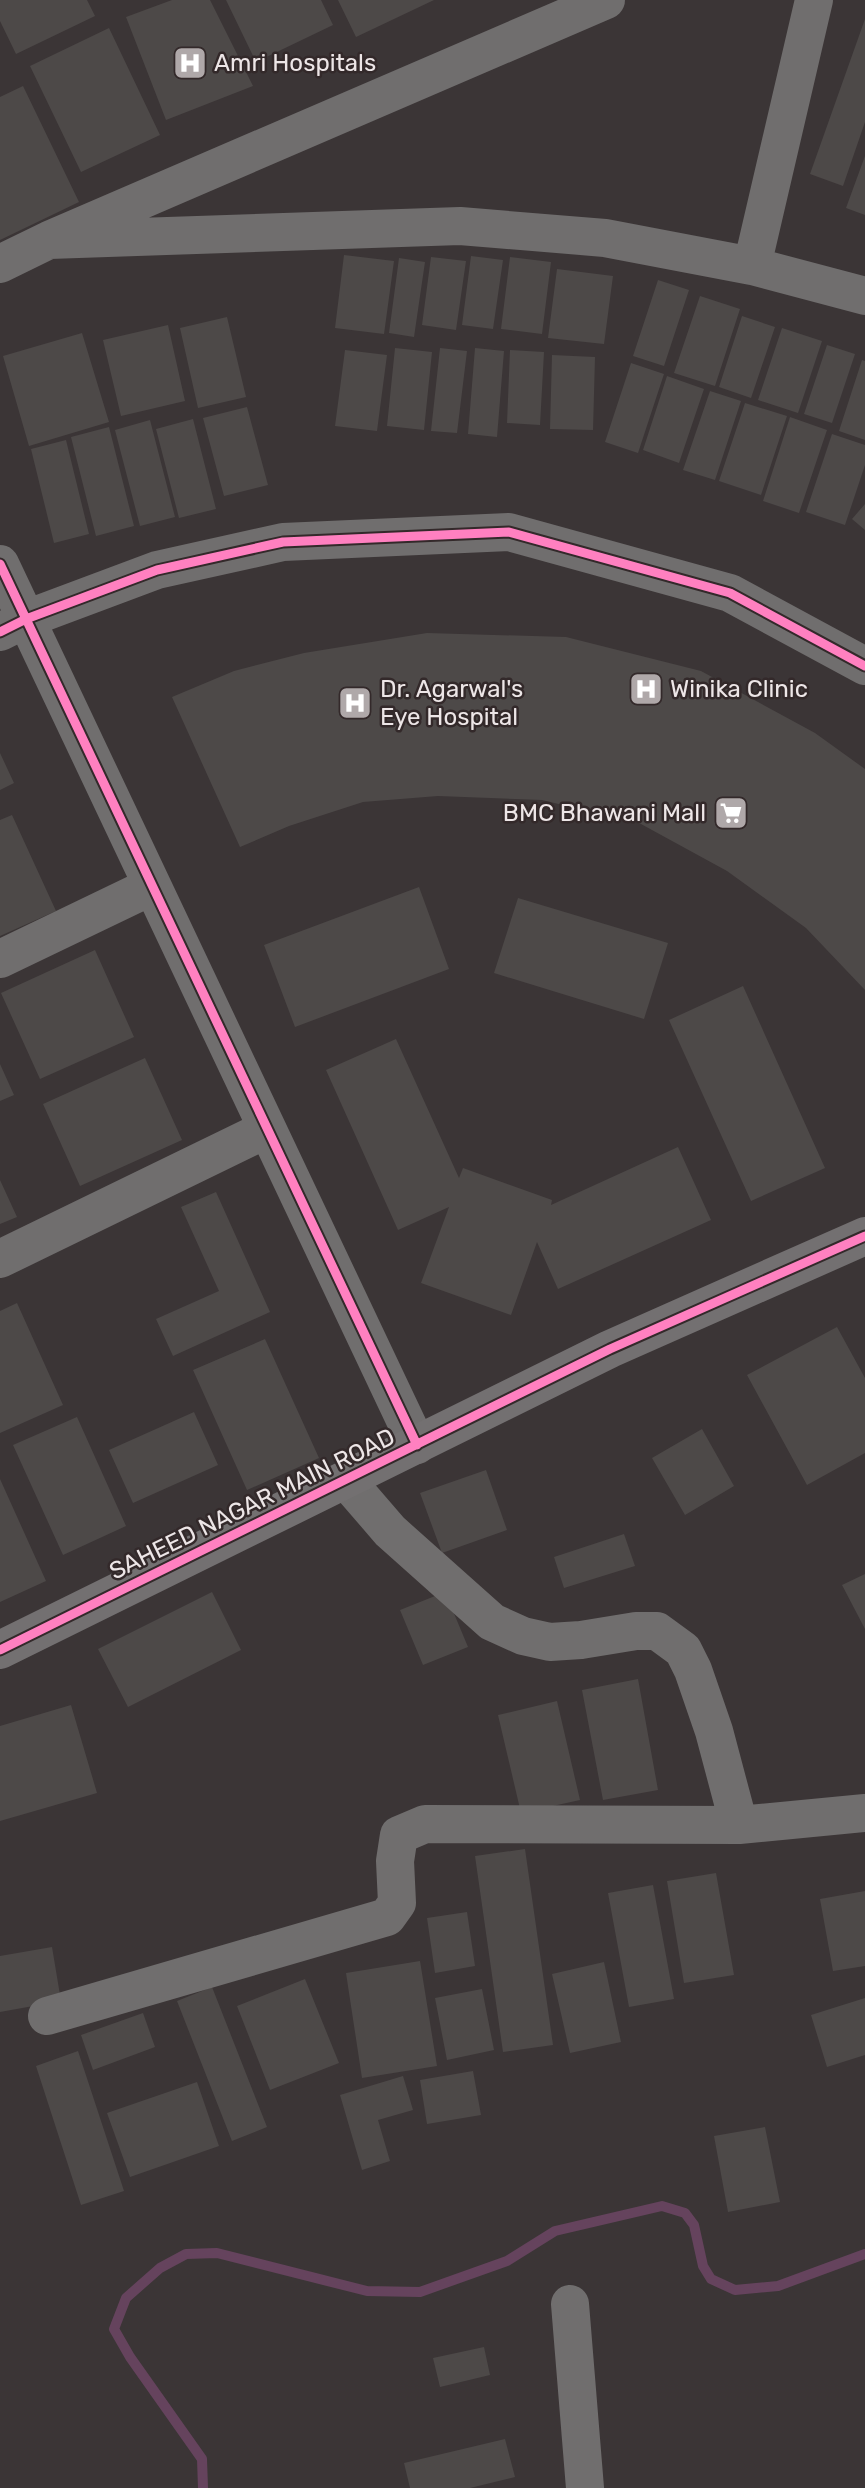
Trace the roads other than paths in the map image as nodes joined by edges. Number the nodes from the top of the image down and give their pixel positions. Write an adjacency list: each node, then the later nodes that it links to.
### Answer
1 (606, 0): 3 (street)
2 (814, 0): 5 (street)
3 (49, 240): 4 (street); 5 (street)
4 (0, 264)
5 (751, 266): 6 (street)
6 (865, 296)
7 (0, 564): 8 (street)
8 (13, 626): 9 (street); 10 (street)
9 (865, 666)
10 (152, 886): 11 (street); 12 (street)
11 (0, 959)
12 (267, 1129): 14 (street); 15 (street)
13 (865, 1236): 15 (street, SAHEED NAGAR MAIN ROAD)
14 (0, 1259)
15 (418, 1445): 16 (street, SAHEED NAGAR MAIN ROAD)
16 (346, 1480): 17 (street, SAHEED NAGAR MAIN ROAD); 19 (street)
17 (0, 1650)
18 (865, 1813): 19 (street)
19 (739, 1825): 20 (street)
20 (47, 2016)
21 (570, 2304): 22 (street)
22 (585, 2488)

